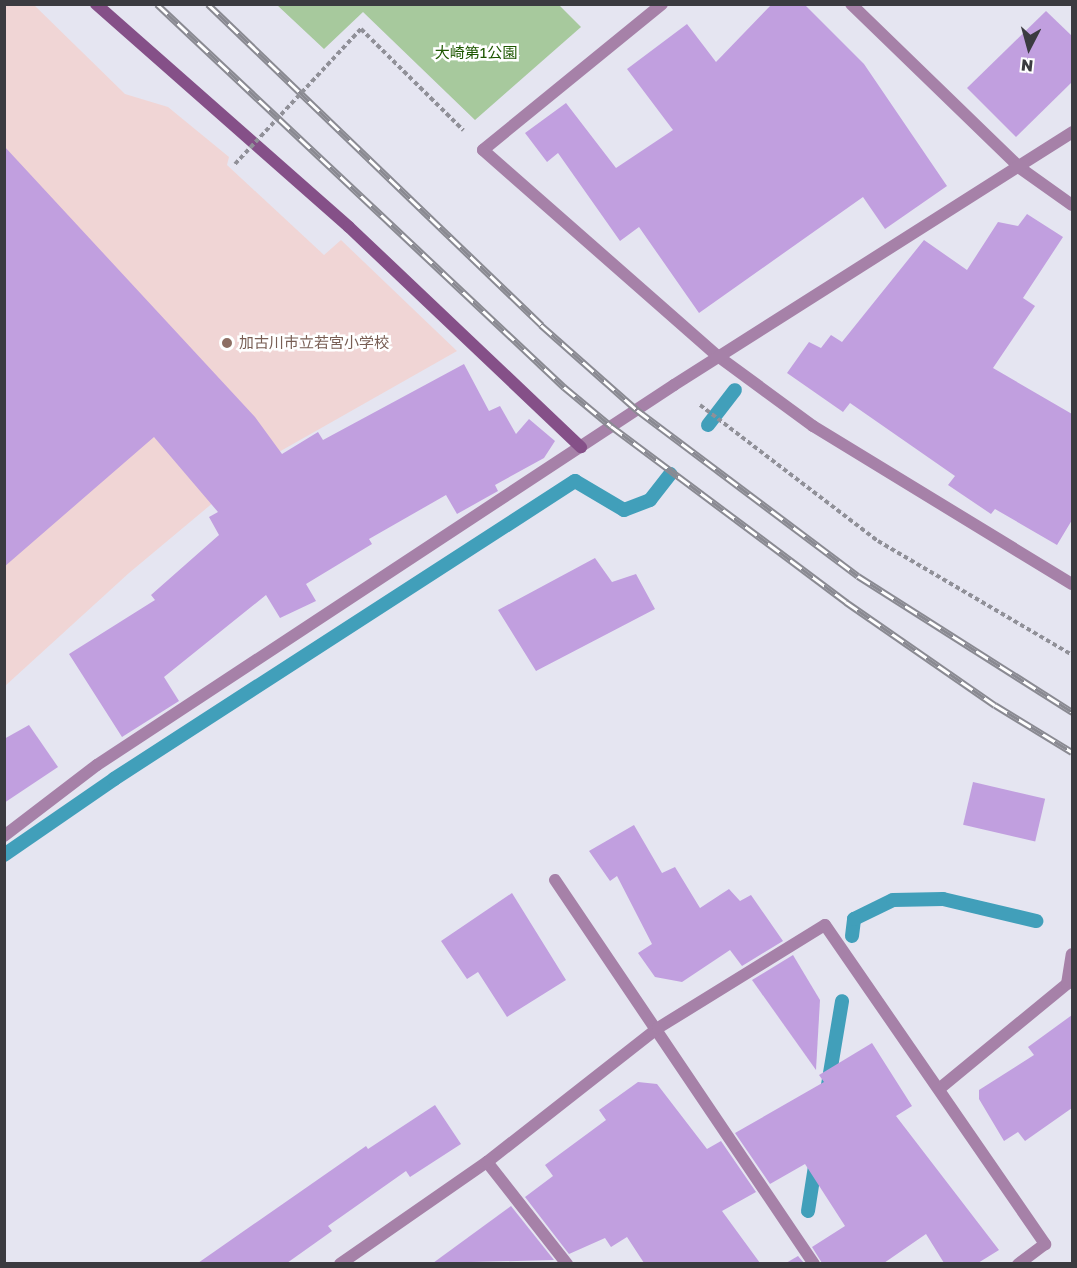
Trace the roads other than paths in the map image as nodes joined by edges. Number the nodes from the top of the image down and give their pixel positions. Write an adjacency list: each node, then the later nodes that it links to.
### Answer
1 (96, 4): 8 (street)
2 (663, 4): 7 (street)
3 (851, 4): 5 (street)
4 (1072, 132): 5 (street)
5 (1020, 168): 6 (street); 7 (street)
6 (1072, 205)
7 (719, 357): 8 (street); 9 (street)
8 (581, 447): 10 (street)
9 (1072, 584)
10 (4, 836)
11 (555, 880): 13 (street)
12 (1072, 954): 14 (street)
13 (658, 1029): 14 (street); 15 (street); 18 (street)
14 (939, 1089): 19 (street)
15 (487, 1162): 16 (street); 17 (street)
16 (348, 1262)
17 (567, 1263)
18 (814, 1263)
19 (1018, 1263)

